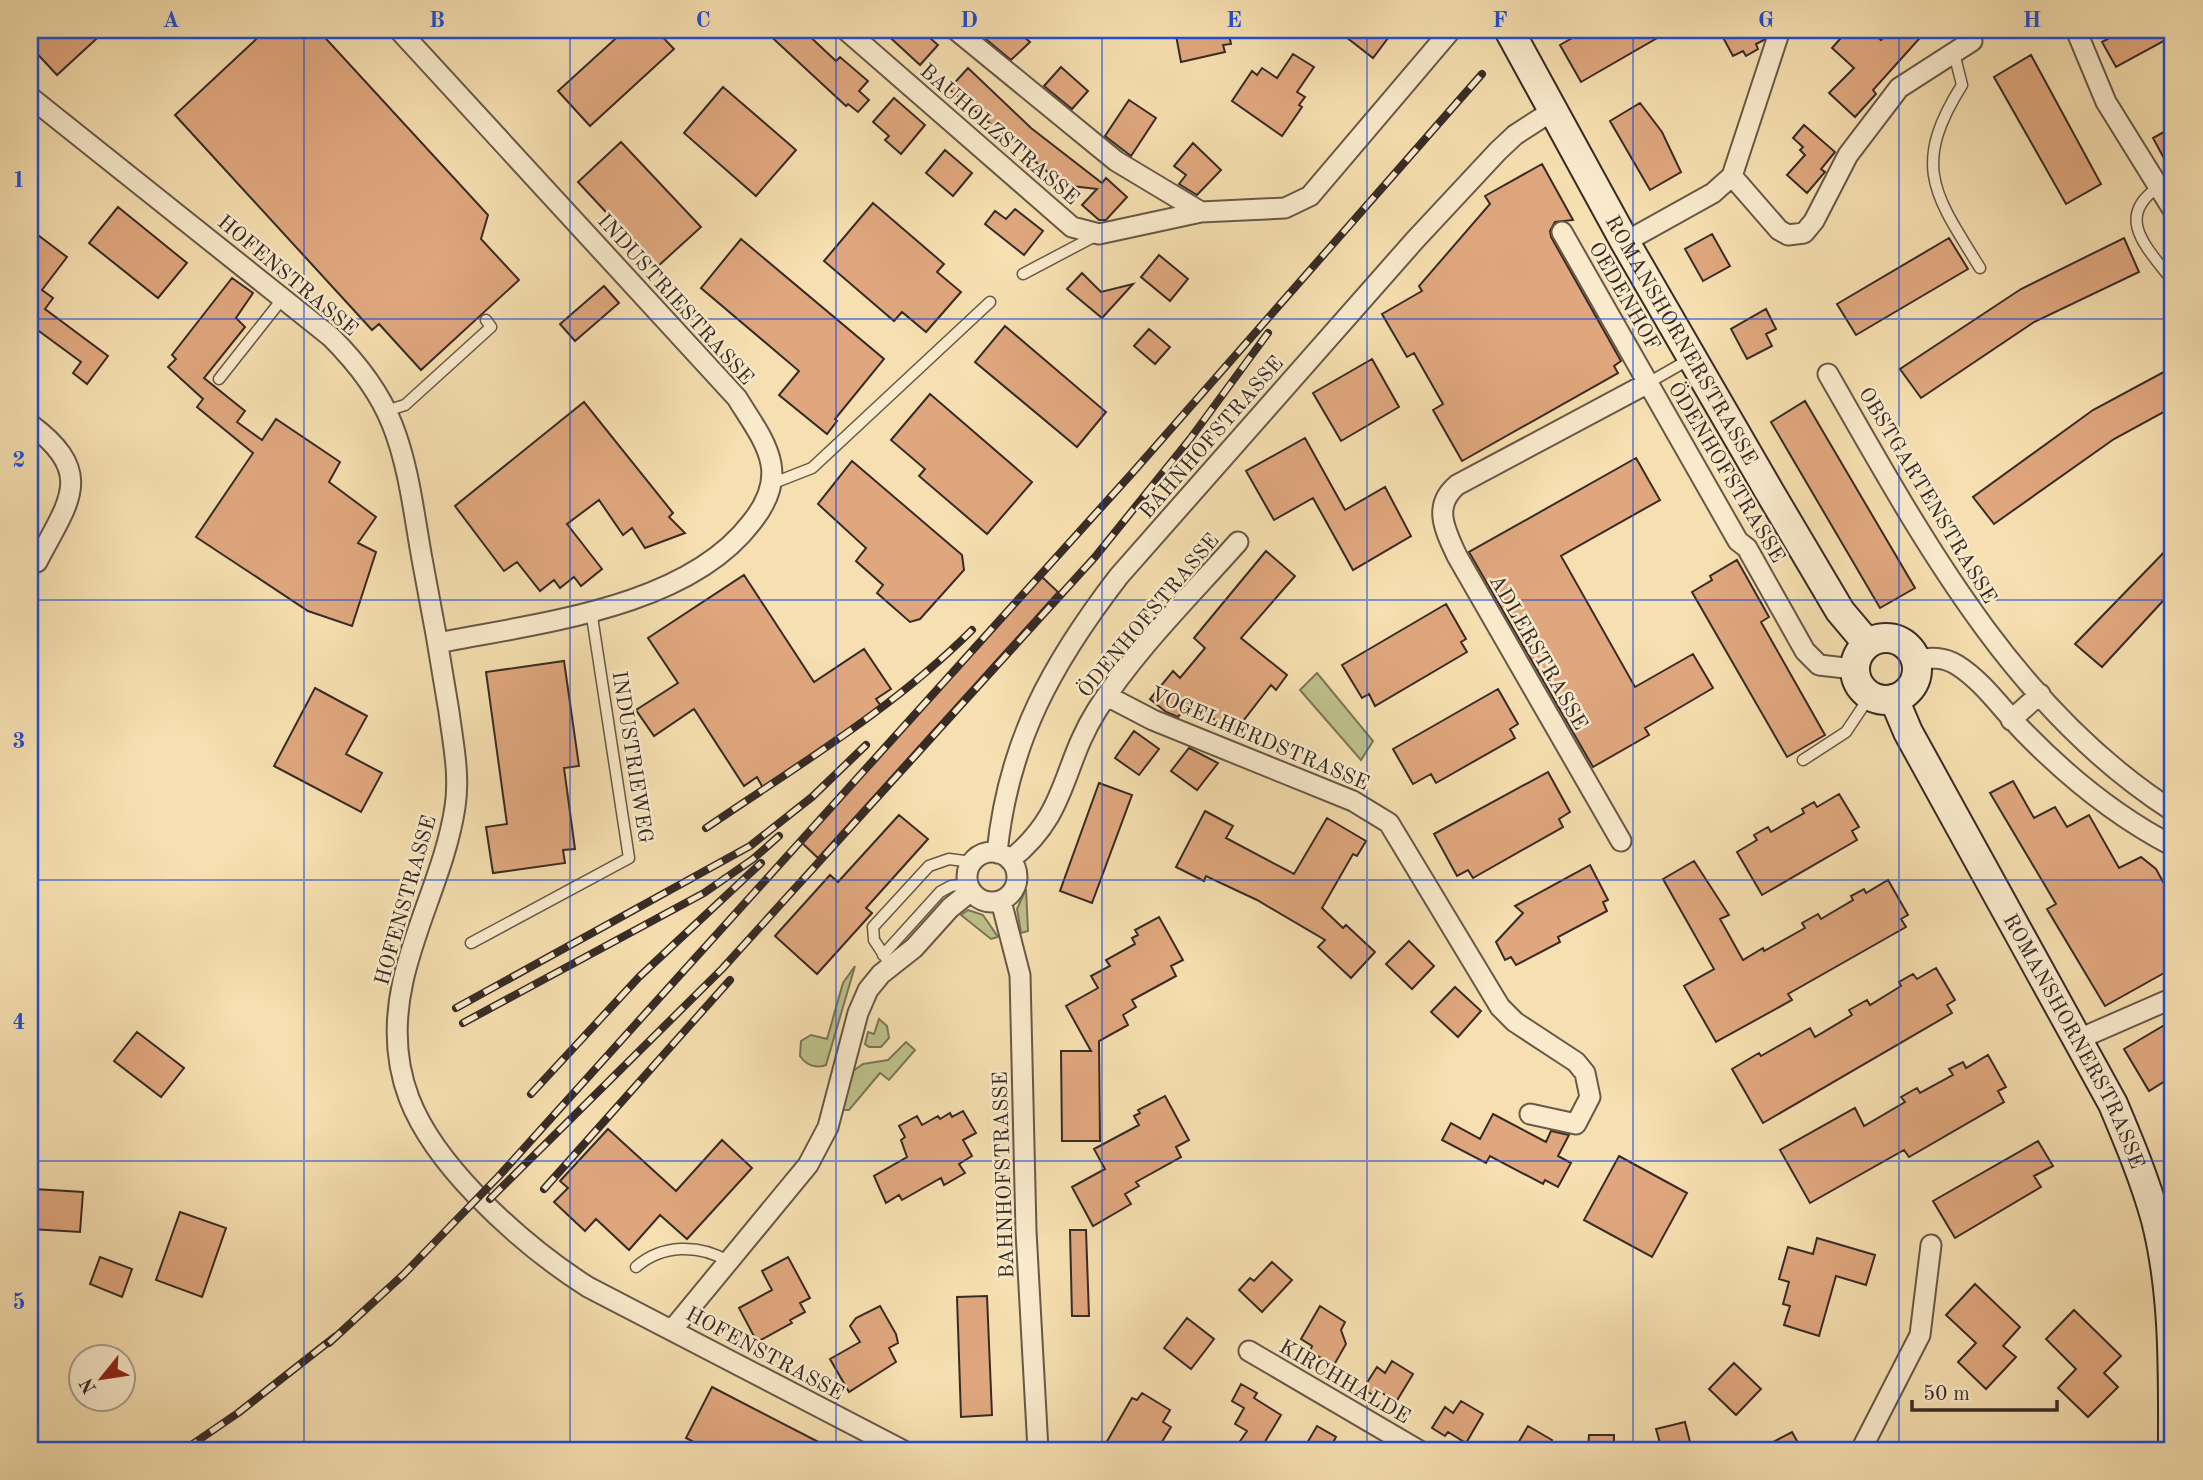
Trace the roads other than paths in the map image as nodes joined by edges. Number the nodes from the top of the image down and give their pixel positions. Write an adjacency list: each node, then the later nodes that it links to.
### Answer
1 (399, 30): 31 (street, INDUSTRIESTRASSE)
2 (846, 30): 17 (street, BAUHOLZSTRASSE)
3 (956, 30): 15 (street)
4 (1451, 30): 15 (street)
5 (1509, 30): 11 (main road, ROMANSHORNERSTRASSE)
6 (1780, 30): 12 (street)
7 (2076, 30): 13 (street)
8 (1972, 41): 9 (street)
9 (1954, 53): 12 (street); 19 (lane)
10 (30, 97): 22 (street, HOFENSTRASSE)
11 (1552, 111): 18 (main road, ROMANSHORNERSTRASSE); 48 (street, BAHNHOFSTRASSE)
12 (1732, 176): 18 (street)
13 (2157, 188): 14 (street); 21 (lane)
14 (2173, 210)
15 (1201, 212): 17 (street)
16 (1562, 232): 28 (street, OEDENHOF)
17 (1099, 234): 20 (lane)
18 (1625, 242): 25 (main road, ROMANSHORNERSTRASSE)
19 (1980, 268)
20 (1023, 274)
21 (2173, 282)
22 (283, 298): 27 (lane); 29 (street, HOFENSTRASSE)
23 (990, 302): 31 (lane)
24 (486, 320): 29 (lane)
25 (1693, 357): 28 (lane); 37 (main road, ROMANSHORNERSTRASSE)
26 (1828, 374): 40 (street, OBSTGARTENSTRASSE)
27 (219, 379)
28 (1648, 383): 32 (street, ÖDENHOFSTRASSE); 39 (street, ÖDENHOFSTRASSE)
29 (386, 411): 36 (street, HOFENSTRASSE)
30 (30, 424): 34 (street)
31 (771, 479): 35 (street)
32 (1457, 485): 46 (street, ADLERSTRASSE)
33 (1238, 542): 41 (street, ÖDENHOFSTRASSE)
34 (37, 562)
35 (591, 610): 36 (street); 52 (lane, INDUSTRIEWEG)
36 (438, 643): 61 (street, HOFENSTRASSE)
37 (1867, 643): 38 (main road); 39 (main road)
38 (1916, 660): 42 (main road); 43 (street)
39 (1854, 668): 42 (main road)
40 (2040, 694): 43 (street); 45 (street, OBSTGARTENSTRASSE)
41 (1107, 696): 48 (street, ÖDENHOFSTRASSE); 56 (street, VOGELHERDSTRASSE)
42 (1882, 698): 44 (lane); 55 (main road, ROMANSHORNERSTRASSE)
43 (2011, 720): 47 (street)
44 (1803, 760)
45 (2173, 811)
46 (1621, 841)
47 (2173, 846)
48 (1004, 856): 49 (street); 51 (street)
49 (972, 862): 50 (street); 53 (lane)
50 (970, 888): 51 (street); 53 (street)
51 (1001, 901): 64 (street, BAHNHOFSTRASSE)
52 (471, 943)
53 (887, 961): 58 (street)
54 (2173, 998): 55 (street)
55 (2079, 1039): 60 (main road, ROMANSHORNERSTRASSE)
56 (1530, 1114)
57 (1931, 1245): 66 (street)
58 (728, 1261): 59 (lane); 61 (street)
59 (636, 1267)
60 (2171, 1295): 67 (main road, ROMANSHORNERSTRASSE)
61 (672, 1330): 63 (street, HOFENSTRASSE)
62 (1249, 1350): 65 (street, KIRCHHALDE)
63 (901, 1450)
64 (1038, 1450)
65 (1418, 1450)
66 (1861, 1450)
67 (2173, 1450)

